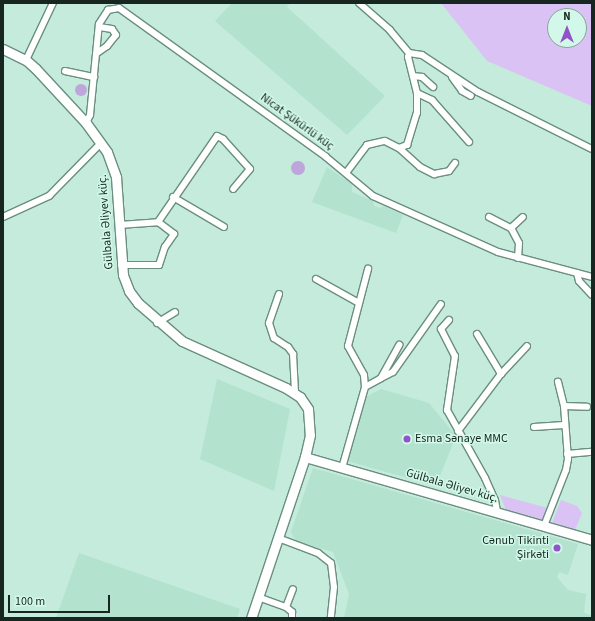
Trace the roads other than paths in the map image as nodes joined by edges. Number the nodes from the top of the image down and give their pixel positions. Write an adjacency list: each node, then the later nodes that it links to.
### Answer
1 (53, 3): 10 (street)
2 (110, 3): 5 (street)
3 (359, 3): 9 (street)
4 (121, 5): 5 (street, Nicat Şükürlü küç); 24 (street, Nicat Şükürlü küç)
5 (108, 10): 6 (street)
6 (99, 27): 8 (street); 8 (street)
7 (3, 49): 10 (street, Gülbala Əliyev küç.)
8 (96, 53): 14 (street)
9 (409, 53): 12 (street); 13 (street)
10 (26, 60): 18 (street, Gülbala Əliyev küç.)
11 (65, 71): 14 (street)
12 (451, 75): 17 (street); 22 (street)
13 (413, 76): 15 (street); 16 (street)
14 (94, 77): 18 (street)
15 (432, 87)
16 (417, 93): 19 (street); 21 (street)
17 (471, 96)
18 (86, 123): 20 (street, Gülbala Əliyev küç.)
19 (469, 142)
20 (101, 143): 27 (street); 31 (street, Gülbala Əliyev küç.)
21 (399, 148): 23 (street); 24 (street)
22 (592, 149)
23 (455, 163)
24 (346, 173): 34 (street, Nicat Şükürlü küç)
25 (233, 189): 26 (street)
26 (173, 197): 30 (street); 32 (street)
27 (3, 217)
28 (489, 217): 33 (street)
29 (523, 217): 33 (street)
30 (158, 222): 31 (street); 35 (street)
31 (119, 225): 35 (street, Gülbala Əliyev küç.)
32 (224, 227)
33 (511, 228): 34 (street)
34 (518, 258): 37 (street, Nicat Şükürlü küç)
35 (121, 265): 46 (street, Gülbala Əliyev küç.)
36 (368, 269): 42 (street)
37 (577, 273): 38 (street, Nicat Şükürlü küç); 41 (street)
38 (592, 277)
39 (316, 279): 42 (street)
40 (279, 294): 54 (street)
41 (592, 296)
42 (359, 303): 53 (street)
43 (441, 304): 51 (street)
44 (175, 312): 46 (street)
45 (449, 320): 59 (street)
46 (158, 322): 54 (street, Gülbala Əliyev küç.)
47 (477, 334): 50 (street)
48 (399, 345): 51 (street)
49 (527, 346): 50 (street)
50 (501, 374): 59 (street)
51 (381, 378): 53 (street)
52 (558, 382): 55 (street)
53 (365, 387): 63 (street)
54 (295, 393): 62 (street, Gülbala Əliyev küç.)
55 (564, 406): 56 (street); 57 (street)
56 (587, 408)
57 (564, 425): 58 (street); 61 (street)
58 (534, 427)
59 (458, 431): 64 (street)
60 (592, 452): 61 (street)
61 (567, 454): 65 (street)
62 (305, 457): 63 (street, Gülbala Əliyev küç.); 66 (street, Gülbala Əliyev küç.)
63 (342, 468): 64 (street, Gülbala Əliyev küç.)
64 (497, 511): 65 (street, Gülbala Əliyev küç.)
65 (544, 526): 67 (street, Gülbala Əliyev küç.)
66 (278, 538): 69 (street, Gülbala Əliyev küç.); 73 (street)
67 (592, 540)
68 (293, 589): 70 (street)
69 (258, 597): 70 (street); 71 (street, Gülbala Əliyev küç.)
70 (286, 606): 72 (street)
71 (251, 618)
72 (292, 618)
73 (331, 618)

